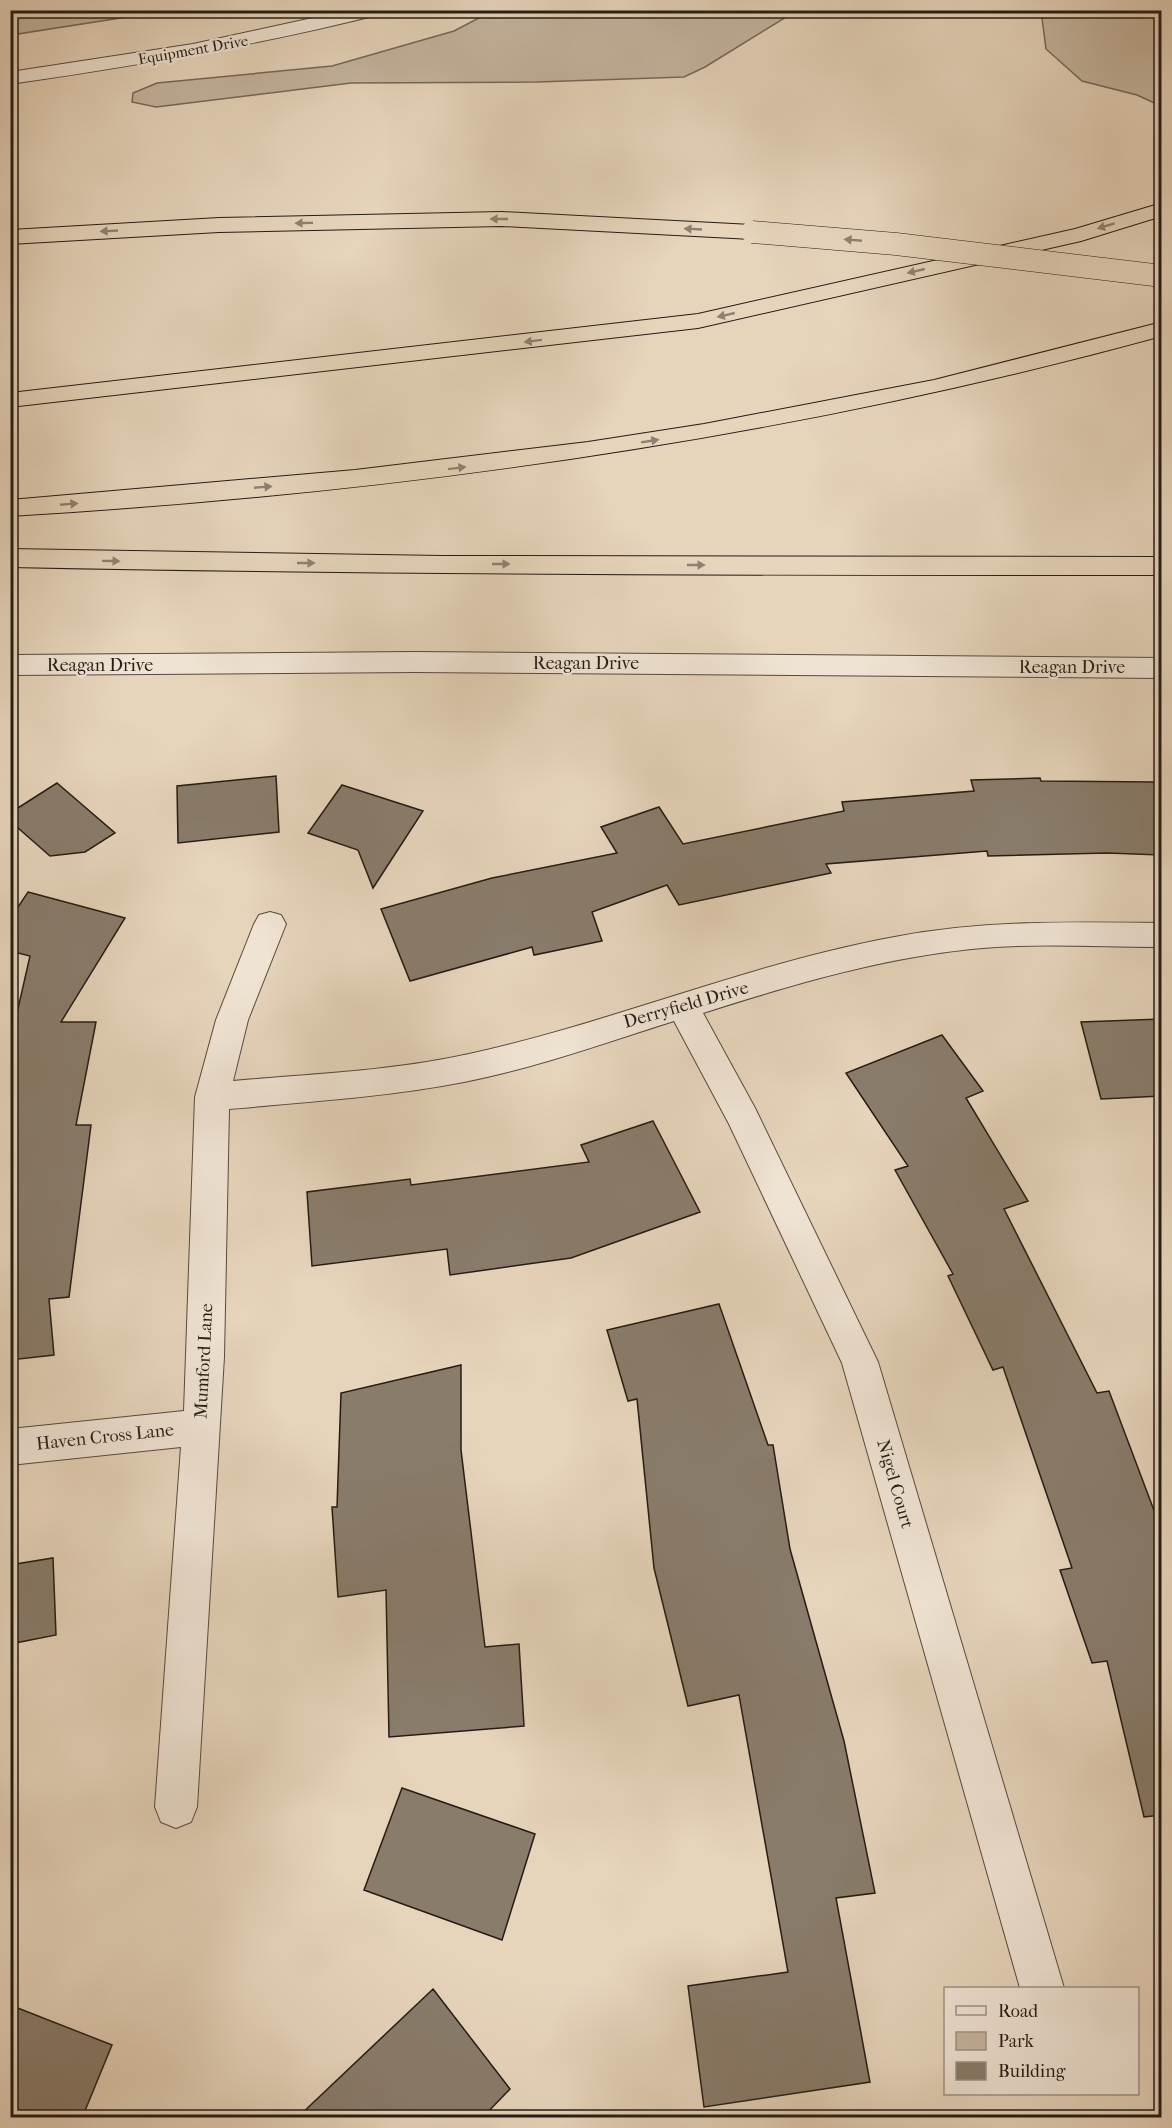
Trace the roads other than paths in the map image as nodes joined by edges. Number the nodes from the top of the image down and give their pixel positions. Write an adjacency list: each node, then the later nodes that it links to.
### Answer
1 (374, 10): 2 (street, Equipment Drive)
2 (10, 78)
3 (1161, 209): 7 (highway, one-way to 7)
4 (10, 237): 5 (highway, one-way to 4, bridge)
5 (1161, 276)
6 (1161, 329): 8 (highway, one-way to 6)
7 (10, 400)
8 (10, 508)
9 (10, 558): 10 (highway, one-way to 10)
10 (1161, 566)
11 (10, 665): 12 (street, Reagan Drive)
12 (1161, 668)
13 (270, 924): 16 (street, Mumford Lane)
14 (1161, 935): 15 (street, Derryfield Drive)
15 (681, 1005): 16 (street, Derryfield Drive); 20 (street, Nigel Court)
16 (212, 1097): 17 (street, Mumford Lane)
17 (200, 1427): 18 (street, Haven Cross Lane); 19 (street, Mumford Lane)
18 (10, 1447)
19 (176, 1807)
20 (1041, 1987)

